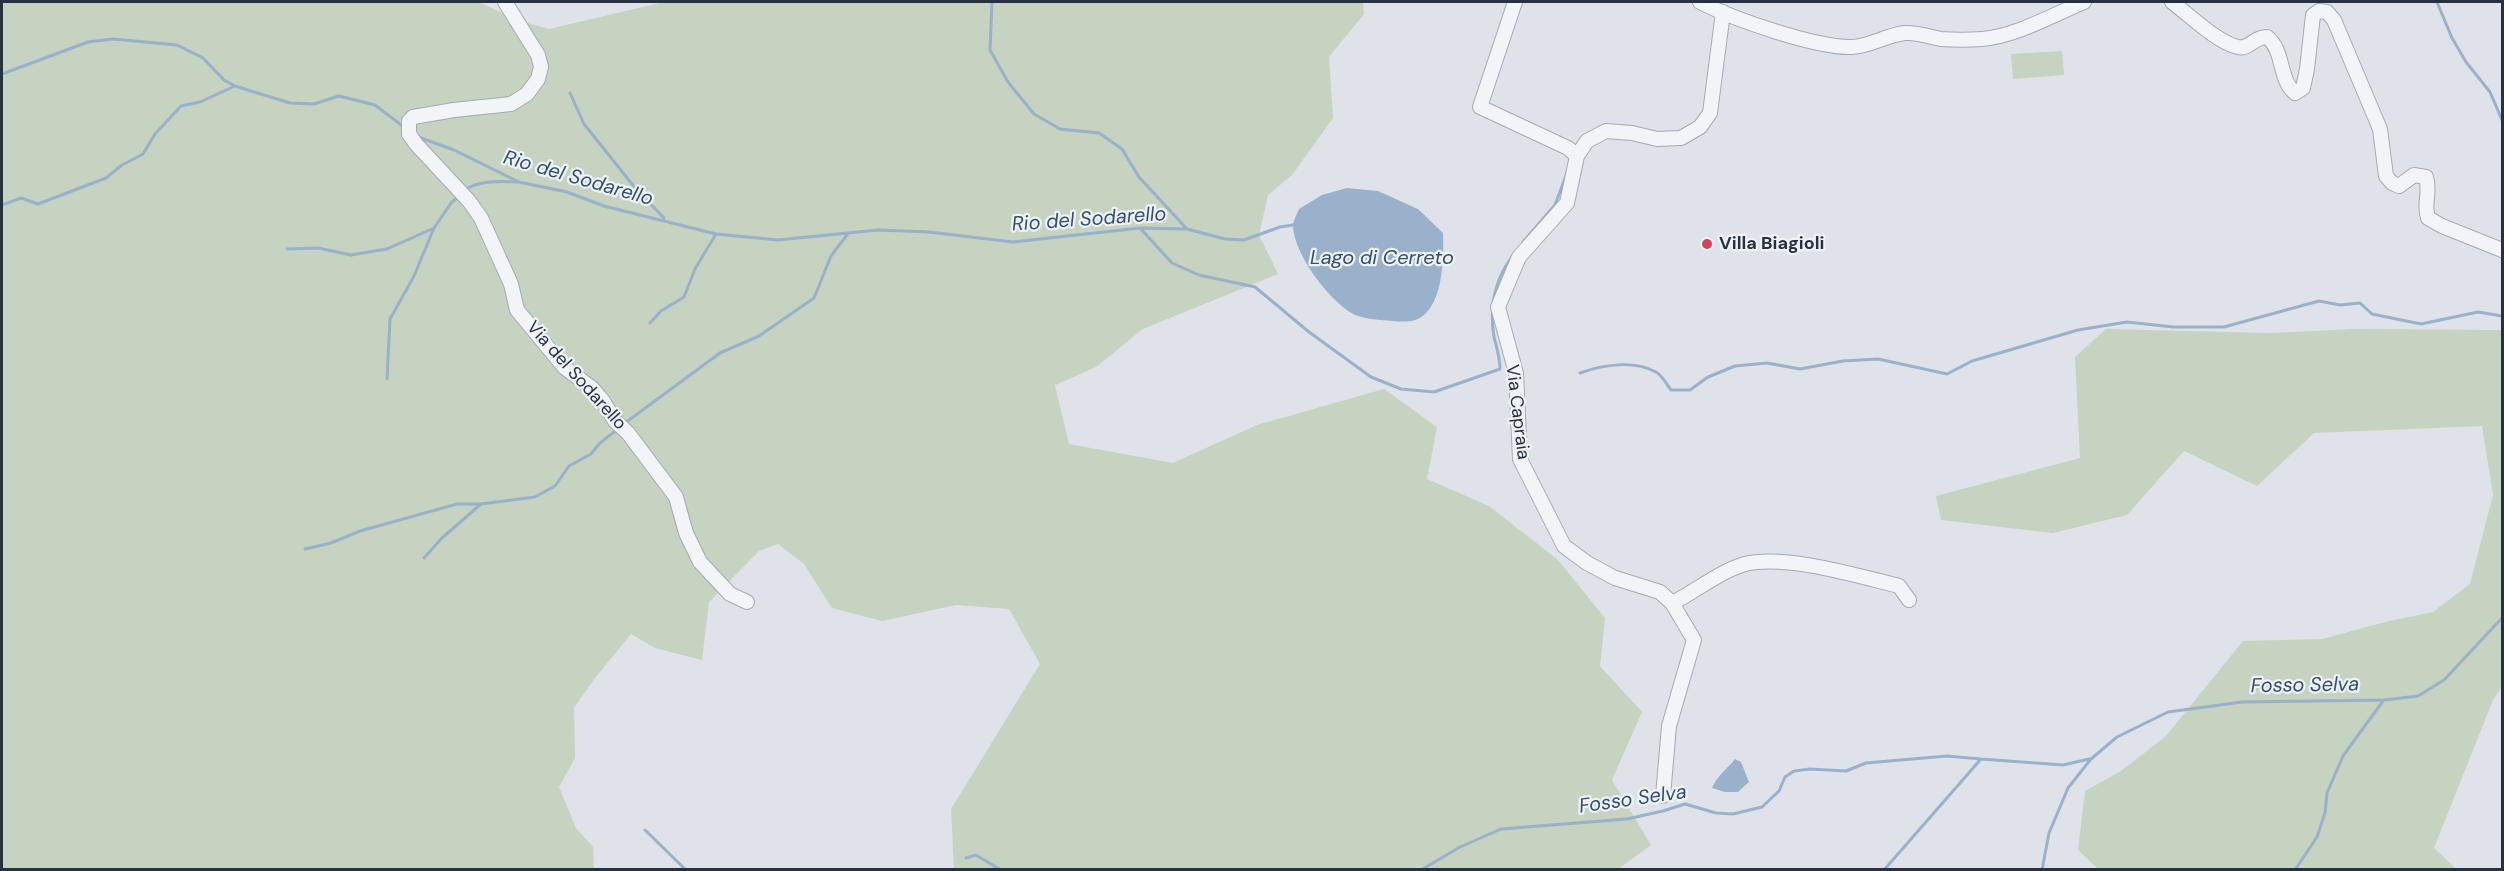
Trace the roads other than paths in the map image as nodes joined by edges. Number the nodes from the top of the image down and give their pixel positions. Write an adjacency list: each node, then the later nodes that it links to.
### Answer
1 (505, 2): 10 (street, Via del Sodarello)
2 (1515, 2): 7 (street)
3 (1700, 2): 6 (street)
4 (2084, 2): 6 (street)
5 (2172, 2): 8 (street)
6 (1723, 12): 7 (street)
7 (1577, 156): 11 (street, Via Capraia)
8 (2502, 250)
9 (1909, 600): 11 (street)
10 (747, 602)
11 (1672, 603): 12 (street, Via Capraia)
12 (1663, 796)

